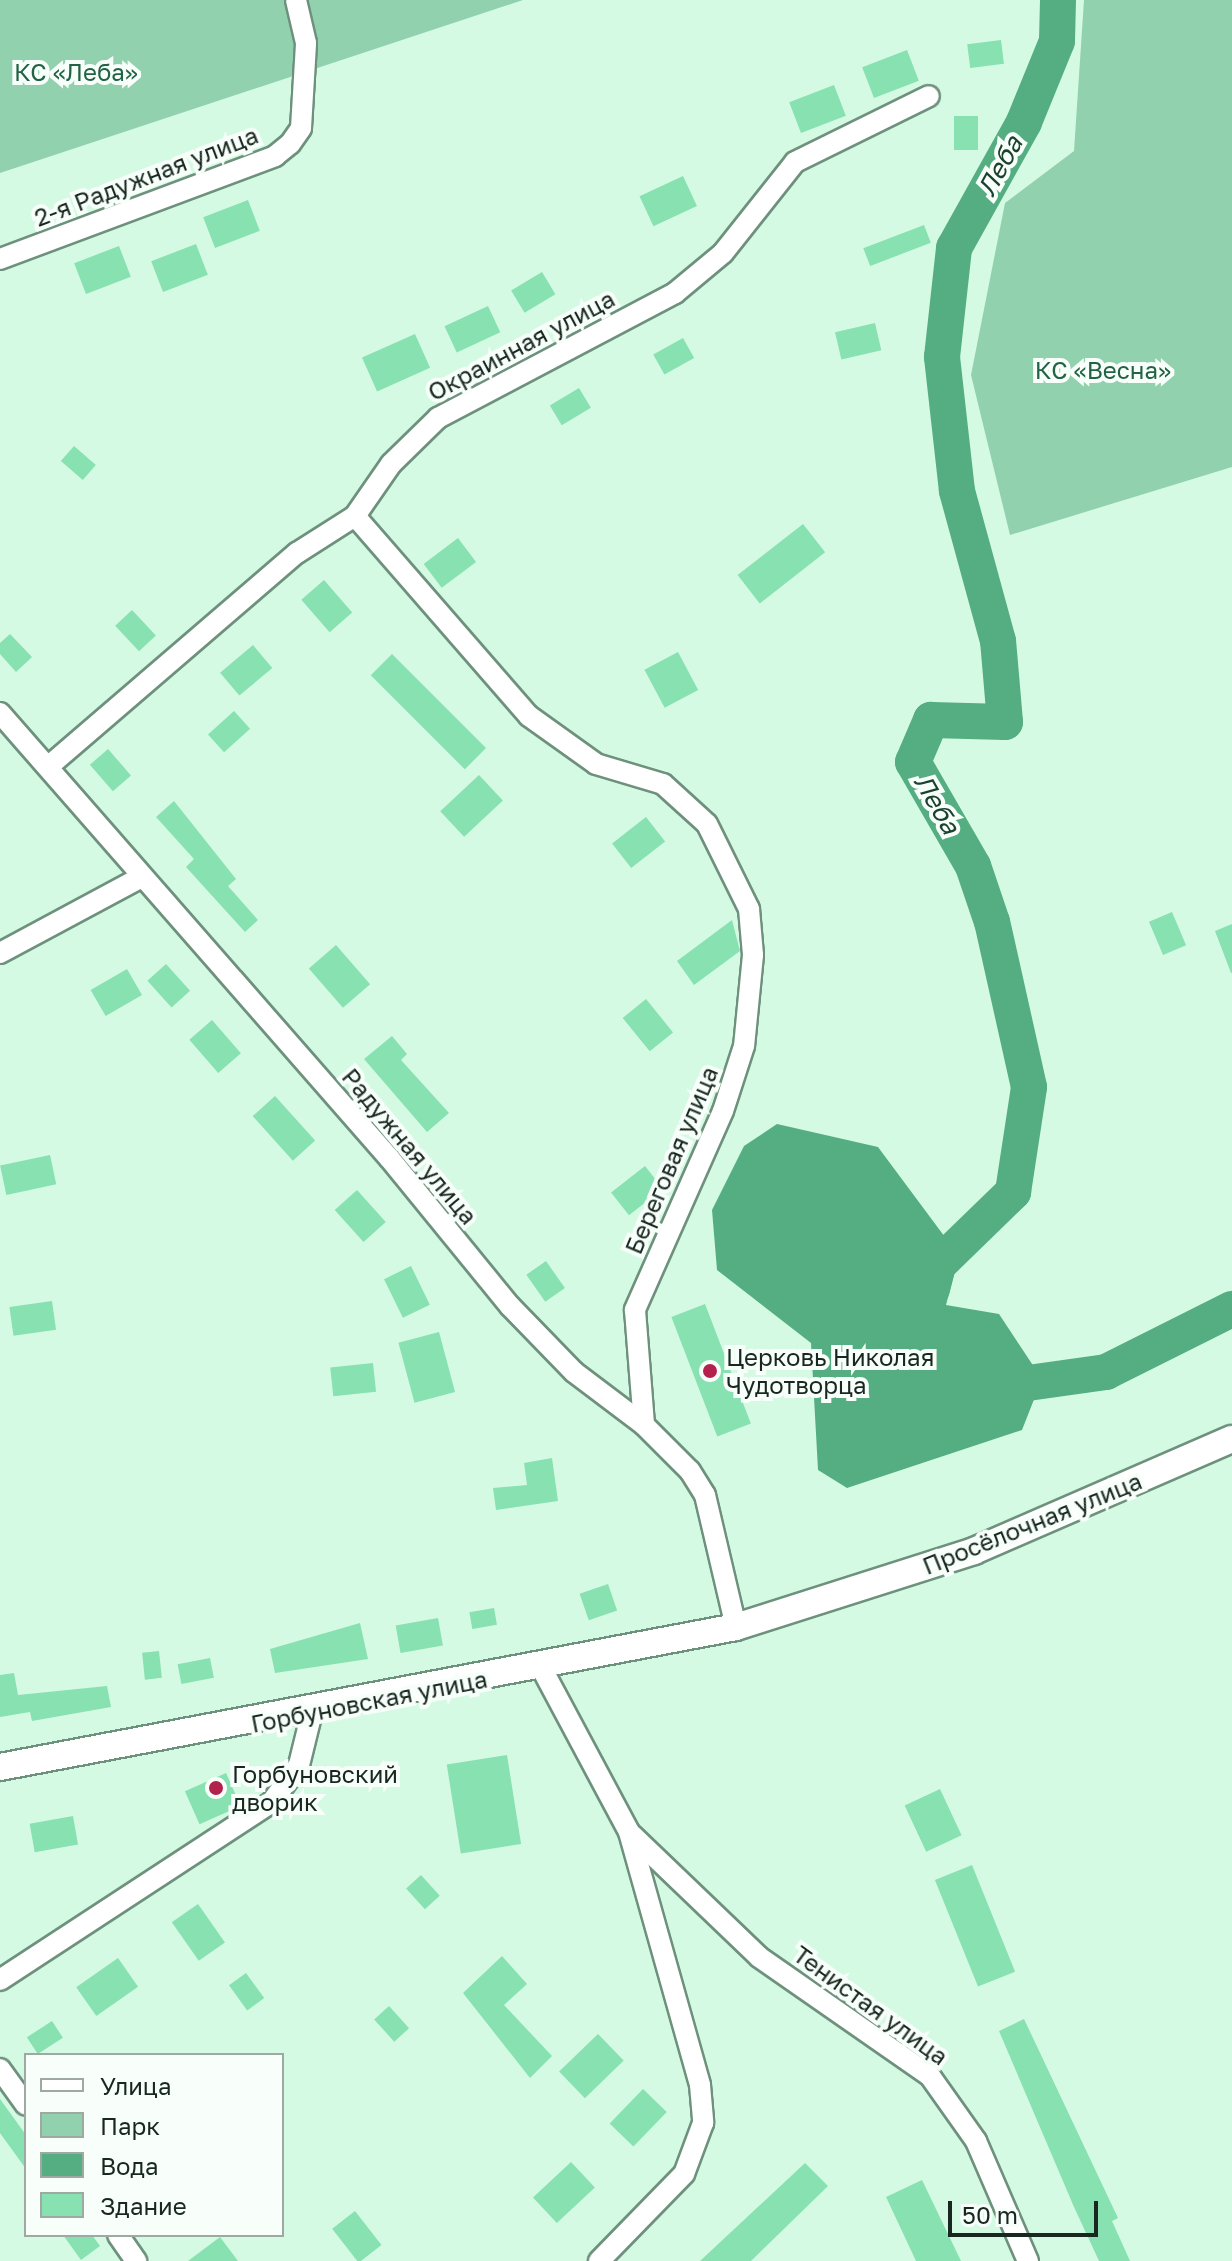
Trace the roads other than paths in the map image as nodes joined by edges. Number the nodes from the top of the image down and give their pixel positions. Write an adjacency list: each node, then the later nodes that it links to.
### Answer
1 (296, 0): 3 (street, 2-я Радужная улица)
2 (929, 96): 4 (street, Окраинная улица)
3 (0, 259)
4 (355, 516): 6 (street, Окраинная улица); 9 (street, Береговая улица)
5 (0, 713): 6 (street, Радужная улица)
6 (49, 766): 7 (street, Радужная улица)
7 (142, 877): 8 (street); 9 (street, Радужная улица)
8 (0, 953)
9 (644, 1425): 11 (street, Радужная улица)
10 (1232, 1439): 11 (main road, Просёлочная улица)
11 (736, 1627): 12 (main road, Горбуновская улица)
12 (541, 1667): 13 (main road, Горбуновская улица); 15 (street)
13 (312, 1712): 14 (main road, Горбуновская улица); 16 (street)
14 (0, 1767)
15 (629, 1832): 21 (street); 22 (street, Тенистая улица)
16 (0, 1980)
17 (0, 2069): 18 (street)
18 (24, 2102)
19 (119, 2237): 20 (street)
20 (136, 2261)
21 (599, 2261)
22 (1028, 2261)

